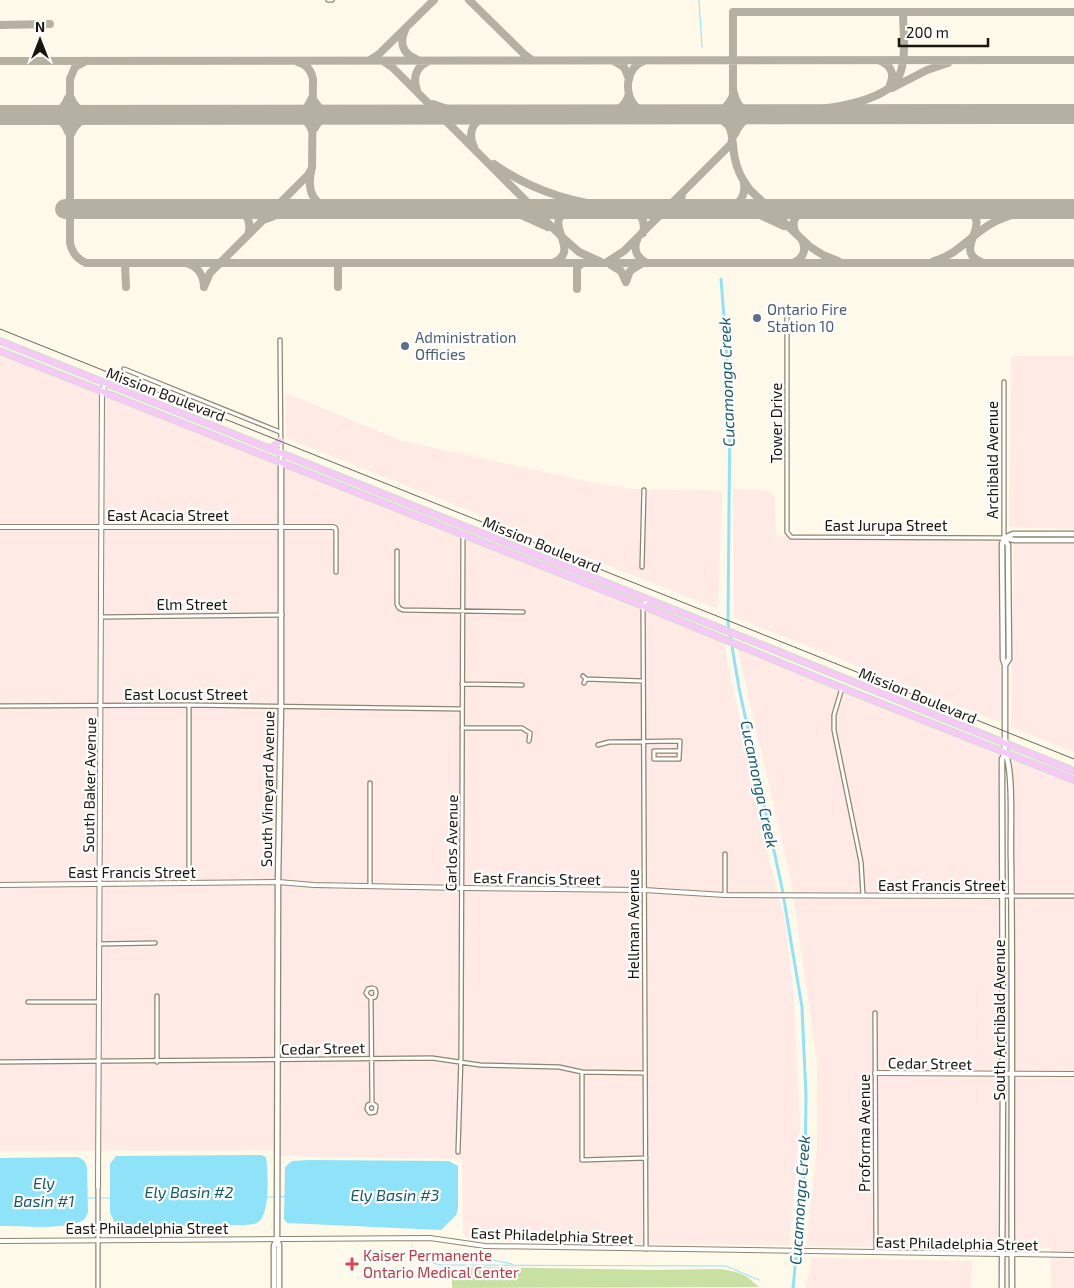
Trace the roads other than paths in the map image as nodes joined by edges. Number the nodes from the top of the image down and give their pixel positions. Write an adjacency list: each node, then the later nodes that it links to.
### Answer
1 (328, 0): 2 (street)
2 (332, 0)
3 (787, 311): 23 (street, Tower Drive)
4 (280, 340): 11 (street, South Vineyard Avenue)
5 (0, 341): 9 (main road, Mission Boulevard)
6 (0, 351): 10 (main road, Mission Boulevard)
7 (124, 369): 11 (street)
8 (1004, 382): 24 (street, Archibald Avenue)
9 (105, 384): 10 (street, South Baker Avenue); 13 (main road, Mission Boulevard)
10 (102, 392): 15 (main road, Mission Boulevard); 19 (street, South Baker Avenue)
11 (280, 432): 12 (street, South Vineyard Avenue)
12 (280, 441): 13 (main road); 14 (street, South Vineyard Avenue)
13 (267, 448): 14 (main road, Mission Boulevard)
14 (280, 453): 15 (street, South Vineyard Avenue); 31 (main road, Mission Boulevard)
15 (281, 462): 17 (main road, South Vineyard Avenue); 21 (main road, Mission Boulevard)
16 (644, 490): 27 (street)
17 (282, 526): 19 (street, East Acacia Street); 20 (street, East Acacia Street); 35 (main road, South Vineyard Avenue)
18 (0, 527): 19 (street, East Acacia Street)
19 (101, 527): 36 (street, South Baker Avenue)
20 (335, 528): 28 (street)
21 (462, 534): 32 (main road, Mission Boulevard); 33 (street, Carlos Avenue)
22 (1074, 534): 24 (main road)
23 (789, 535): 24 (street, East Jurupa Street)
24 (1004, 538): 25 (main road); 29 (main road, Archibald Avenue); 30 (main road, Archibald Avenue)
25 (1074, 540)
26 (397, 551): 33 (street)
27 (642, 567)
28 (336, 572)
29 (1002, 576): 30 (main road); 37 (main road, Archibald Avenue)
30 (1008, 590): 37 (main road, Archibald Avenue)
31 (647, 600): 32 (street); 50 (main road, Mission Boulevard)
32 (643, 606): 39 (street, Hellman Avenue); 42 (main road, Mission Boulevard)
33 (463, 610): 34 (street); 40 (street, Carlos Avenue)
34 (523, 612)
35 (282, 615): 36 (street, Elm Street); 46 (main road, South Vineyard Avenue)
36 (102, 617): 45 (street, South Baker Avenue)
37 (1005, 665): 49 (main road, Archibald Avenue)
38 (584, 680): 39 (street)
39 (643, 681): 52 (street, Hellman Avenue)
40 (462, 684): 41 (street); 47 (street, Carlos Avenue)
41 (522, 685)
42 (842, 688): 56 (main road, Mission Boulevard); 71 (street)
43 (189, 705): 45 (street, East Locust Street); 46 (street, East Locust Street); 65 (street)
44 (0, 706): 45 (street, East Locust Street)
45 (101, 706): 64 (street, South Baker Avenue)
46 (281, 706): 47 (street, East Locust Street); 63 (main road, South Vineyard Avenue)
47 (462, 709): 48 (street, Carlos Avenue)
48 (462, 728): 51 (street); 68 (street, Carlos Avenue)
49 (1006, 731): 50 (main road); 54 (main road, Archibald Avenue)
50 (983, 735): 54 (main road, Mission Boulevard)
51 (529, 741)
52 (644, 742): 53 (street); 55 (street); 69 (street, Hellman Avenue)
53 (598, 744)
54 (1005, 744): 56 (main road, South Archibald Avenue); 59 (main road, Mission Boulevard)
55 (679, 751): 55 (street)
56 (1005, 753): 57 (main road, Mission Boulevard); 58 (main road, South Archibald Avenue); 72 (main road, South Archibald Avenue)
57 (1021, 760): 58 (main road); 60 (main road, Mission Boulevard)
58 (1009, 766): 73 (main road, South Archibald Avenue)
59 (1074, 772)
60 (1074, 780)
61 (370, 783): 67 (street)
62 (724, 854): 70 (street)
63 (278, 882): 65 (street, East Francis Street); 67 (street, East Francis Street); 83 (main road, South Vineyard Avenue)
64 (100, 883): 65 (street, East Francis Street); 66 (street, East Francis Street); 76 (street, South Baker Avenue)
65 (188, 883)
66 (0, 885)
67 (370, 886): 68 (street, East Francis Street)
68 (461, 888): 69 (street, East Francis Street); 84 (street, Carlos Avenue)
69 (644, 890): 70 (street, East Francis Street); 89 (street, Hellman Avenue)
70 (725, 895): 71 (street, East Francis Street)
71 (863, 896): 72 (street, East Francis Street)
72 (1003, 896): 73 (street, East Francis Street); 92 (main road, South Archibald Avenue)
73 (1011, 896): 74 (street, East Francis Street); 91 (main road, South Archibald Avenue)
74 (1074, 896)
75 (155, 943): 76 (street)
76 (100, 944): 80 (street, South Baker Avenue)
77 (157, 996): 87 (street)
78 (371, 998): 82 (street)
79 (28, 1002): 80 (street)
80 (100, 1002): 86 (street, South Baker Avenue)
81 (875, 1014): 90 (street, Proforma Avenue)
82 (372, 1058): 83 (street, Cedar Street); 84 (street, Cedar Street); 94 (street)
83 (278, 1060): 87 (street, Cedar Street); 98 (main road, South Vineyard Avenue)
84 (460, 1061): 88 (street, Cedar Street); 95 (street, Carlos Avenue)
85 (0, 1062): 86 (street, Cedar Street)
86 (100, 1062): 87 (street, Cedar Street); 97 (street, South Baker Avenue)
87 (157, 1062)
88 (582, 1072): 89 (street, Cedar Street); 96 (street)
89 (645, 1073): 96 (street, Hellman Avenue)
90 (875, 1073): 92 (street, Cedar Street); 102 (street, Proforma Avenue)
91 (1012, 1073): 92 (street, Cedar Street); 93 (street, Cedar Street); 104 (main road, South Archibald Avenue)
92 (1004, 1074): 103 (main road, South Archibald Avenue)
93 (1074, 1074)
94 (372, 1103)
95 (458, 1152)
96 (646, 1158): 101 (street, Hellman Avenue)
97 (98, 1187): 99 (street)
98 (277, 1239): 99 (street, East Philadelphia Street); 101 (street, East Philadelphia Street); 107 (main road, South Vineyard Avenue); 108 (main road, South Vineyard Avenue)
99 (98, 1240): 100 (street, East Philadelphia Street); 106 (street)
100 (0, 1241)
101 (646, 1249): 102 (street, East Philadelphia Street)
102 (876, 1253): 103 (street, East Philadelphia Street)
103 (1002, 1255): 104 (street, East Philadelphia Street); 109 (main road, South Archibald Avenue)
104 (1012, 1255): 105 (street, East Philadelphia Street); 110 (main road, South Archibald Avenue)
105 (1074, 1255)
106 (98, 1288)
107 (274, 1288)
108 (279, 1288)
109 (1002, 1288)
110 (1012, 1288)

